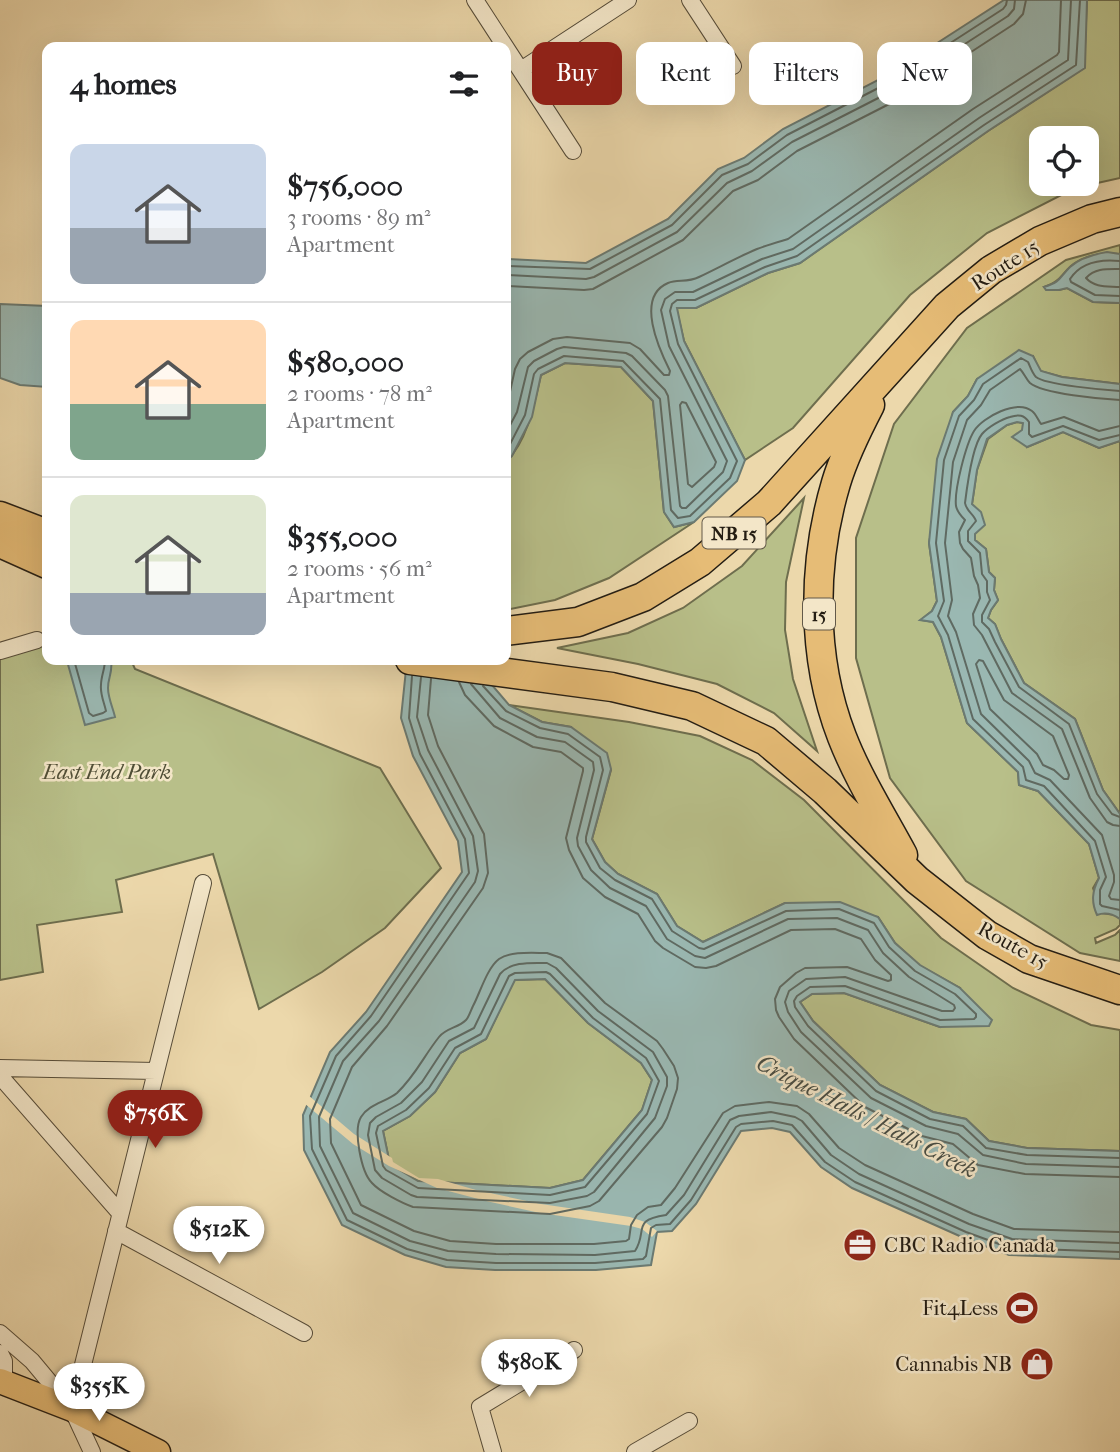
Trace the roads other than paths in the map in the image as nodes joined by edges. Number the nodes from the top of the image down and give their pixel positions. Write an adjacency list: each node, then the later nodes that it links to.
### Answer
1 (475, 0): 4 (street)
2 (628, 0): 7 (street)
3 (690, 0): 5 (street)
4 (503, 42)
5 (717, 42)
6 (511, 55): 7 (street)
7 (521, 70): 8 (street)
8 (573, 151)
9 (1120, 212): 10 (highway, Route 15 / NB 15)
10 (908, 347): 15 (highway, NB 15); 19 (highway, 15)
11 (0, 516): 12 (highway)
12 (42, 532)
13 (0, 543): 14 (highway)
14 (42, 562)
15 (511, 630)
16 (37, 640): 17 (street)
17 (0, 650)
18 (448, 665): 19 (highway, Route 15)
19 (917, 880): 21 (highway, Route 15)
20 (203, 883): 23 (street)
21 (1120, 990)
22 (0, 1068): 23 (street)
23 (156, 1071): 25 (street)
24 (0, 1076): 25 (street)
25 (120, 1213): 26 (street)
26 (116, 1231): 28 (street); 32 (street)
27 (0, 1333): 32 (street)
28 (304, 1333)
29 (574, 1350): 36 (street)
30 (0, 1353): 31 (street)
31 (2, 1381): 32 (main road)
32 (72, 1409): 34 (street); 35 (main road)
33 (689, 1421): 37 (street)
34 (92, 1452)
35 (158, 1452)
36 (493, 1452)
37 (635, 1452)

